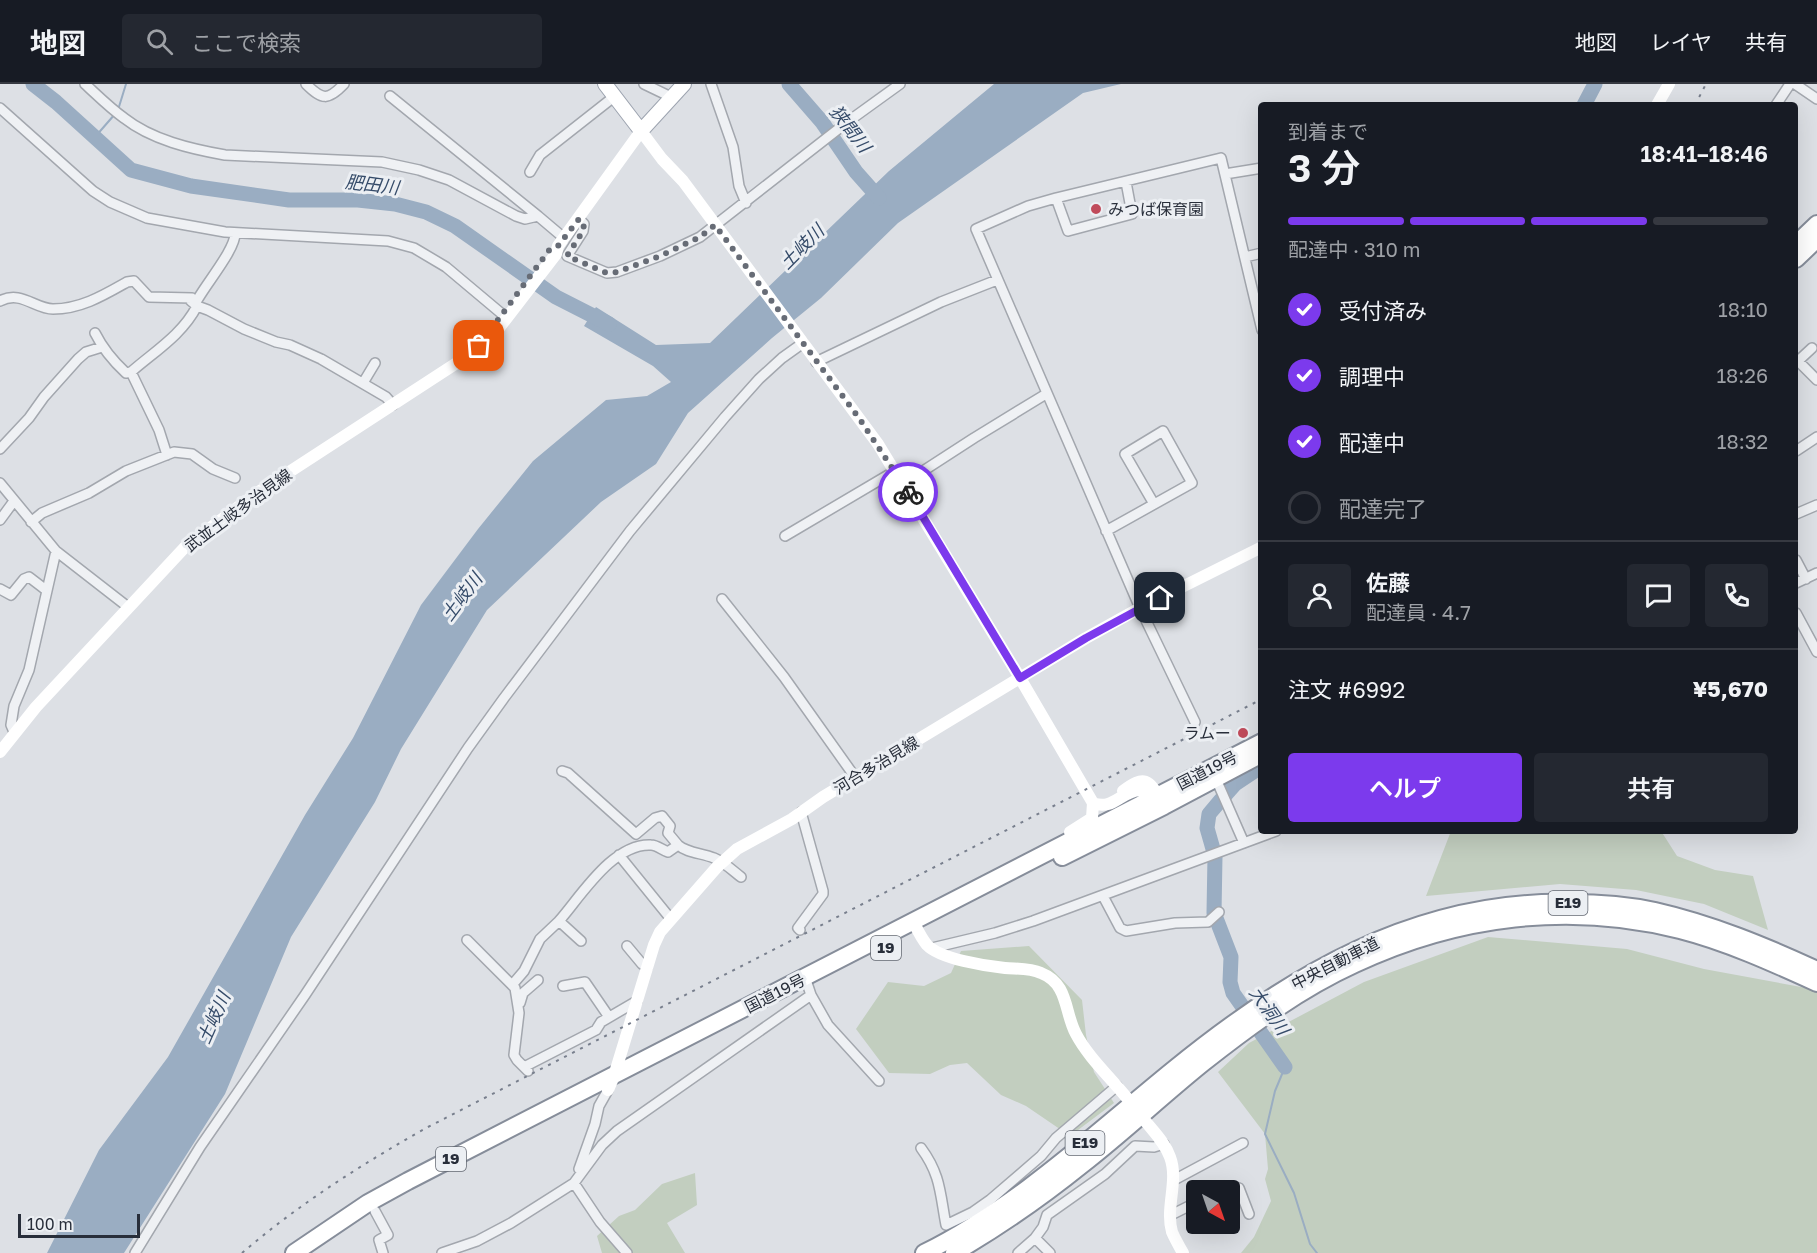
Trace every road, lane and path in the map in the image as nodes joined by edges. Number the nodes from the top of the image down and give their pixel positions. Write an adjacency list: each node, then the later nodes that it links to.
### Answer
1 (85, 84): 26 (street)
2 (306, 84): 3 (street)
3 (344, 84)
4 (605, 84): 13 (main road)
5 (644, 84): 14 (street)
6 (684, 84): 14 (main road)
7 (711, 84): 25 (street)
8 (900, 84): 25 (street)
9 (1669, 84): 16 (main road)
10 (1790, 84): 17 (street)
11 (1796, 84): 15 (street)
12 (390, 96): 26 (street)
13 (615, 96): 19 (main road); 21 (street)
14 (671, 97): 19 (main road)
15 (1817, 99)
16 (1659, 102)
17 (1778, 102)
18 (0, 108): 30 (street)
19 (641, 131): 27 (main road, 武並土岐多治見線); 29 (main road)
20 (1258, 169): 22 (street)
21 (530, 172)
22 (1225, 174): 23 (street); 35 (street)
23 (1126, 182): 24 (street); 24 (street)
24 (1056, 198): 37 (street)
25 (746, 203): 29 (street)
26 (538, 216): 33 (street)
27 (579, 219): 29 (street); 33 (main road, 武並土岐多治見線)
28 (1817, 224): 32 (highway)
29 (716, 226): 43 (main road)
30 (235, 233): 39 (street); 41 (street)
31 (1817, 239): 36 (highway)
32 (1798, 241)
33 (557, 247): 41 (main road, 武並土岐多治見線)
34 (1258, 254): 35 (street)
35 (1245, 257): 40 (street)
36 (1798, 257)
37 (997, 280): 46 (street); 51 (street)
38 (0, 301): 39 (street)
39 (196, 305): 48 (street); 50 (street)
40 (1258, 307)
41 (506, 313): 52 (main road, 武並土岐多治見線)
42 (95, 333): 44 (street)
43 (799, 339): 46 (main road); 140 (street)
44 (102, 347): 48 (street); 54 (street)
45 (1812, 348): 49 (street)
46 (816, 362): 57 (main road)
47 (375, 363): 50 (street)
48 (131, 372): 56 (street)
49 (1817, 380)
50 (363, 383): 52 (street)
51 (1046, 394): 60 (street); 67 (street)
52 (393, 405): 78 (main road, 武並土岐多治見線)
53 (1817, 437): 55 (street)
54 (0, 449)
55 (1798, 450)
56 (167, 455): 58 (street); 66 (street)
57 (895, 471): 60 (main road); 68 (street)
58 (235, 478)
59 (0, 483): 61 (street)
60 (903, 484): 82 (main road)
61 (14, 501): 65 (street); 66 (street)
62 (1154, 504): 62 (street); 67 (street)
63 (1817, 505): 64 (street)
64 (1798, 513)
65 (0, 520)
66 (31, 522): 70 (street)
67 (1106, 531): 79 (street)
68 (785, 536)
69 (1258, 549): 79 (main road, 河合多治見線)
70 (56, 551): 76 (street); 78 (street)
71 (1798, 564): 73 (street)
72 (1817, 573): 73 (street)
73 (1806, 579): 74 (street)
74 (1798, 582)
75 (0, 589): 76 (street)
76 (46, 590): 84 (street)
77 (722, 599): 89 (street)
78 (128, 607): 84 (main road, 武並土岐多治見線)
79 (1140, 608): 82 (main road, 河合多治見線); 83 (street)
80 (1798, 617): 81 (street)
81 (1817, 652)
82 (1020, 678): 89 (main road, 河合多治見線); 91 (main road)
83 (1195, 722)
84 (14, 732): 86 (main road, 武並土岐多治見線)
85 (1258, 744): 92 (highway, 国道19号 / 19)
86 (0, 752)
87 (1258, 757): 90 (highway, 国道19号 / 19)
88 (562, 771): 97 (street)
89 (855, 777): 94 (main road, 河合多治見線)
90 (1219, 786): 92 (highway, 国道19号 / 19); 96 (street)
91 (1086, 789): 92 (main road); 93 (main road)
92 (1157, 800): 93 (main road); 99 (highway, 国道19号 / 19); 106 (highway, 国道19号 / 19)
93 (1093, 802): 99 (main road)
94 (801, 812): 100 (main road, 河合多治見線); 107 (street)
95 (1268, 834): 96 (street)
96 (1244, 843): 102 (street)
97 (678, 845): 98 (street); 100 (street)
98 (619, 855): 104 (street); 105 (street)
99 (1030, 860): 106 (highway, 国道19号 / 19)
100 (722, 862): 101 (street); 104 (main road, 河合多治見線)
101 (741, 877)
102 (1103, 896): 103 (street); 111 (street)
103 (1216, 915)
104 (670, 918): 112 (main road, 河合多治見線)
105 (559, 921): 109 (street); 117 (street)
106 (916, 926): 111 (main road); 119 (highway, 国道19号 / 19)
107 (800, 930)
108 (467, 940): 117 (street)
109 (581, 941)
110 (627, 946): 112 (street)
111 (932, 948): 126 (main road)
112 (647, 967): 120 (main road, 河合多治見線)
113 (1817, 970): 114 (highway, 中央自動車道 / E19)
114 (1322, 973): 116 (highway, 中央自動車道 / E19); 123 (highway, 中央自動車道 / E19)
115 (538, 980): 121 (street)
116 (1817, 984)
117 (512, 985): 121 (street)
118 (563, 986): 122 (street)
119 (808, 986): 124 (street); 125 (highway, 国道19号 / 19); 133 (street)
120 (637, 1001): 122 (street); 125 (main road, 河合多治見線)
121 (518, 1008): 122 (street)
122 (609, 1017)
123 (1241, 1026): 146 (highway, 中央自動車道 / E19); 147 (highway, 中央自動車道 / E19)
124 (879, 1081)
125 (611, 1083): 133 (street); 136 (highway, 国道19号 / 19); 141 (highway, 国道19号 / 19)
126 (1117, 1086): 127 (main road); 131 (street)
127 (1127, 1098)
128 (1146, 1122): 130 (main road)
129 (1243, 1143): 132 (street)
130 (1164, 1144): 132 (main road); 139 (street)
131 (921, 1148)
132 (1174, 1180): 138 (main road)
133 (574, 1182): 144 (street); 145 (street)
134 (1240, 1191): 137 (street)
135 (1186, 1208): 138 (street)
136 (375, 1211): 142 (highway, 国道19号 / 19); 143 (street)
137 (1249, 1214)
138 (1171, 1215): 150 (main road)
139 (1035, 1238): 148 (street); 149 (street)
140 (135, 1253)
141 (294, 1253)
142 (311, 1253)
143 (383, 1253)
144 (442, 1253)
145 (627, 1253)
146 (924, 1253)
147 (954, 1253)
148 (1018, 1253)
149 (1050, 1253)
150 (1183, 1253)

